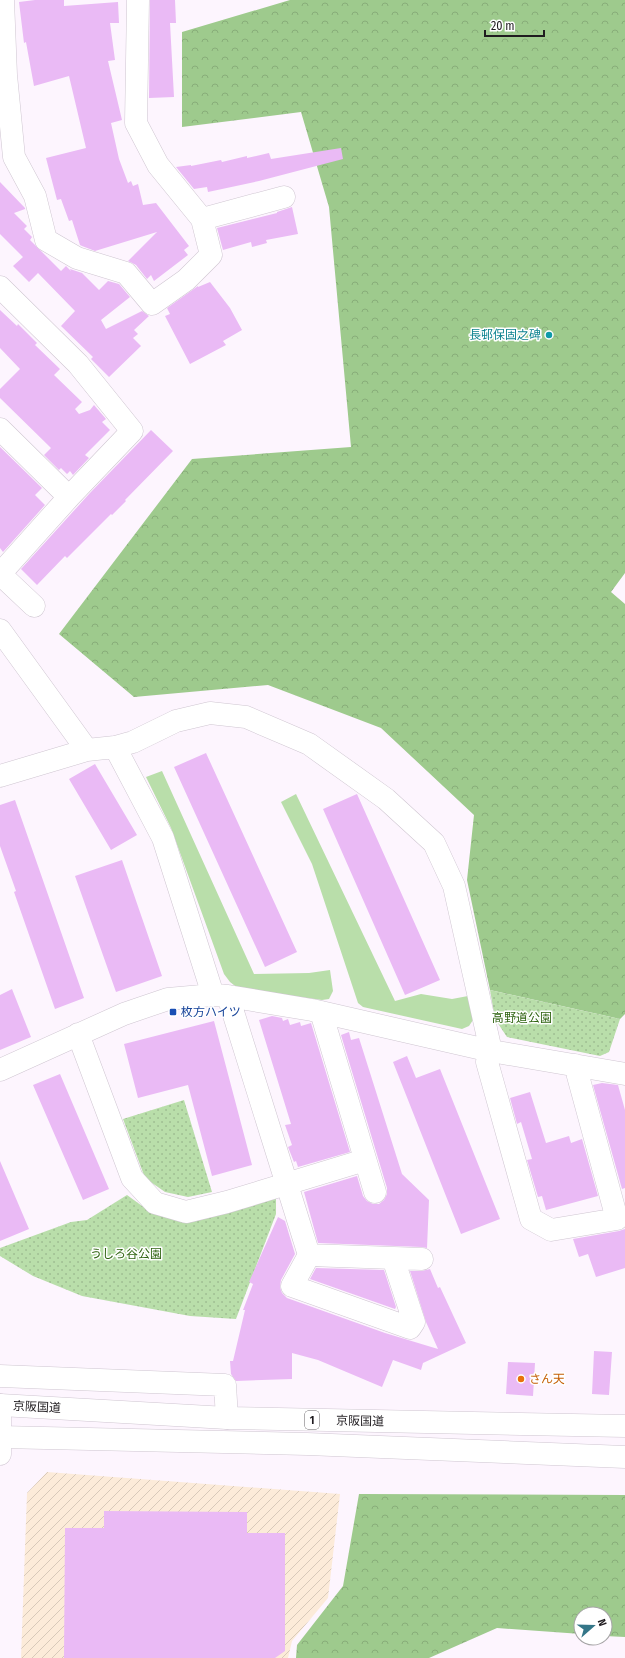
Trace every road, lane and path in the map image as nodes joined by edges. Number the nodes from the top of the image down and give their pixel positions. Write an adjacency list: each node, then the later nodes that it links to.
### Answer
1 (3, 0): 3 (main road)
2 (138, 0): 5 (main road)
3 (3, 74): 5 (main road)
4 (284, 197): 5 (main road)
5 (202, 219)
6 (0, 287): 8 (main road)
7 (0, 429): 8 (main road)
8 (68, 497): 9 (main road)
9 (0, 574): 10 (main road)
10 (34, 606)
11 (0, 630): 13 (main road)
12 (114, 747): 13 (main road); 15 (main road); 18 (main road)
13 (87, 750): 14 (main road)
14 (0, 776)
15 (220, 995): 16 (main road); 17 (main road); 23 (main road)
16 (320, 1012): 18 (main road); 22 (main road)
17 (78, 1034): 20 (main road); 23 (main road)
18 (491, 1051): 19 (main road); 19 (main road)
19 (575, 1065): 21 (main road)
20 (0, 1070)
21 (625, 1074)
22 (365, 1160): 23 (main road); 24 (main road)
23 (286, 1184): 25 (main road)
24 (375, 1192)
25 (308, 1255): 26 (main road); 26 (main road)
26 (394, 1258): 27 (main road)
27 (422, 1259)
28 (0, 1376): 30 (main road)
29 (0, 1405): 30 (main road, 京阪国道 / 1); 32 (main road)
30 (227, 1418): 31 (main road, 京阪国道 / 1)
31 (625, 1426)
32 (0, 1443): 33 (main road, 京阪国道 / 1)
33 (625, 1457)

